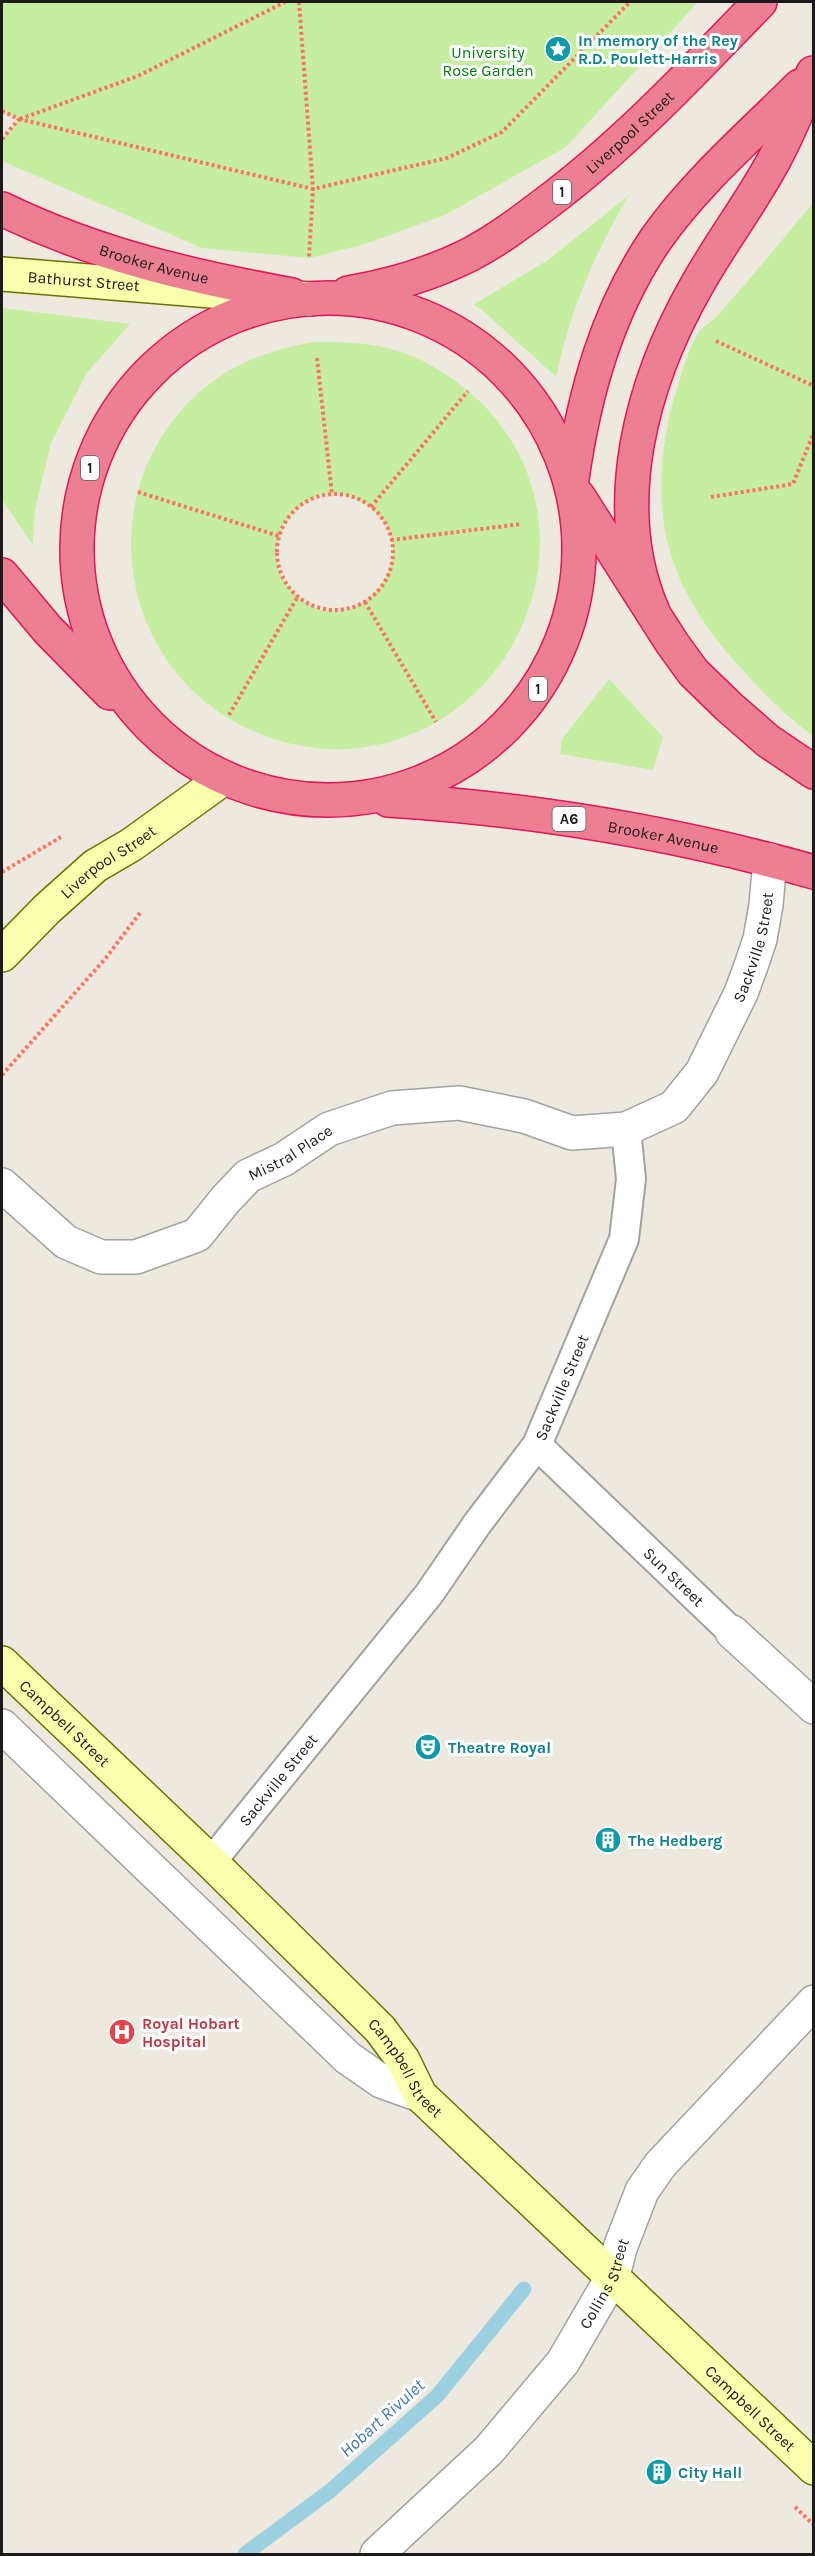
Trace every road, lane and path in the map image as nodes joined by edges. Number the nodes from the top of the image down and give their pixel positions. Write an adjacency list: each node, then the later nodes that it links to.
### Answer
1 (285, 2): 9 (path)
2 (298, 2): 11 (path)
3 (620, 2): 6 (path)
4 (630, 2): 6 (path)
5 (759, 2): 15 (highway, Liverpool Street / 1)
6 (625, 6): 11 (path)
7 (813, 73): 21 (highway, 1); 32 (highway)
8 (2, 111): 9 (path)
9 (19, 119): 10 (path); 11 (path)
10 (2, 139)
11 (313, 189): 13 (path)
12 (2, 209): 15 (highway, Brooker Avenue / 1)
13 (309, 258)
14 (2, 274): 15 (main road, Bathurst Street)
15 (312, 299): 21 (highway, 1); 35 (highway, 1)
16 (709, 338): 18 (path)
17 (317, 358): 23 (path)
18 (813, 386)
19 (468, 391): 25 (path)
20 (813, 432): 24 (path)
21 (572, 486): 32 (highway); 38 (highway, 1)
22 (138, 492): 27 (path)
23 (332, 495): 25 (path); 27 (path)
24 (711, 497)
25 (371, 507): 28 (path)
26 (522, 524): 28 (path)
27 (279, 536): 30 (path)
28 (391, 540): 31 (path)
29 (2, 575): 35 (highway, 1)
30 (298, 596): 31 (path); 33 (path)
31 (365, 602): 34 (path)
32 (653, 612): 36 (highway)
33 (229, 715)
34 (436, 722)
35 (163, 739): 37 (highway, 1)
36 (813, 772)
37 (224, 778): 38 (highway, 1); 44 (main road, Liverpool Street)
38 (366, 798): 40 (highway, Brooker Avenue / A6)
39 (69, 832): 41 (path)
40 (770, 860): 42 (highway, Brooker Avenue / A6); 46 (street, Sackville Street)
41 (2, 872)
42 (813, 872)
43 (140, 913): 45 (path)
44 (2, 955)
45 (2, 1075)
46 (626, 1130): 47 (street, Mistral Place); 48 (lane, Sackville Street)
47 (2, 1185)
48 (537, 1445): 49 (lane, Sun Street); 53 (lane, Sackville Street)
49 (732, 1632): 51 (street, Sun Street)
50 (2, 1664): 53 (main road, Campbell Street)
51 (813, 1707)
52 (2, 1726): 55 (street)
53 (211, 1862): 55 (main road, Campbell Street)
54 (813, 2002): 56 (street, Collins Street)
55 (420, 2095): 56 (main road, Campbell Street)
56 (613, 2276): 57 (main road, Campbell Street); 58 (street, Collins Street)
57 (813, 2468)
58 (398, 2548)

